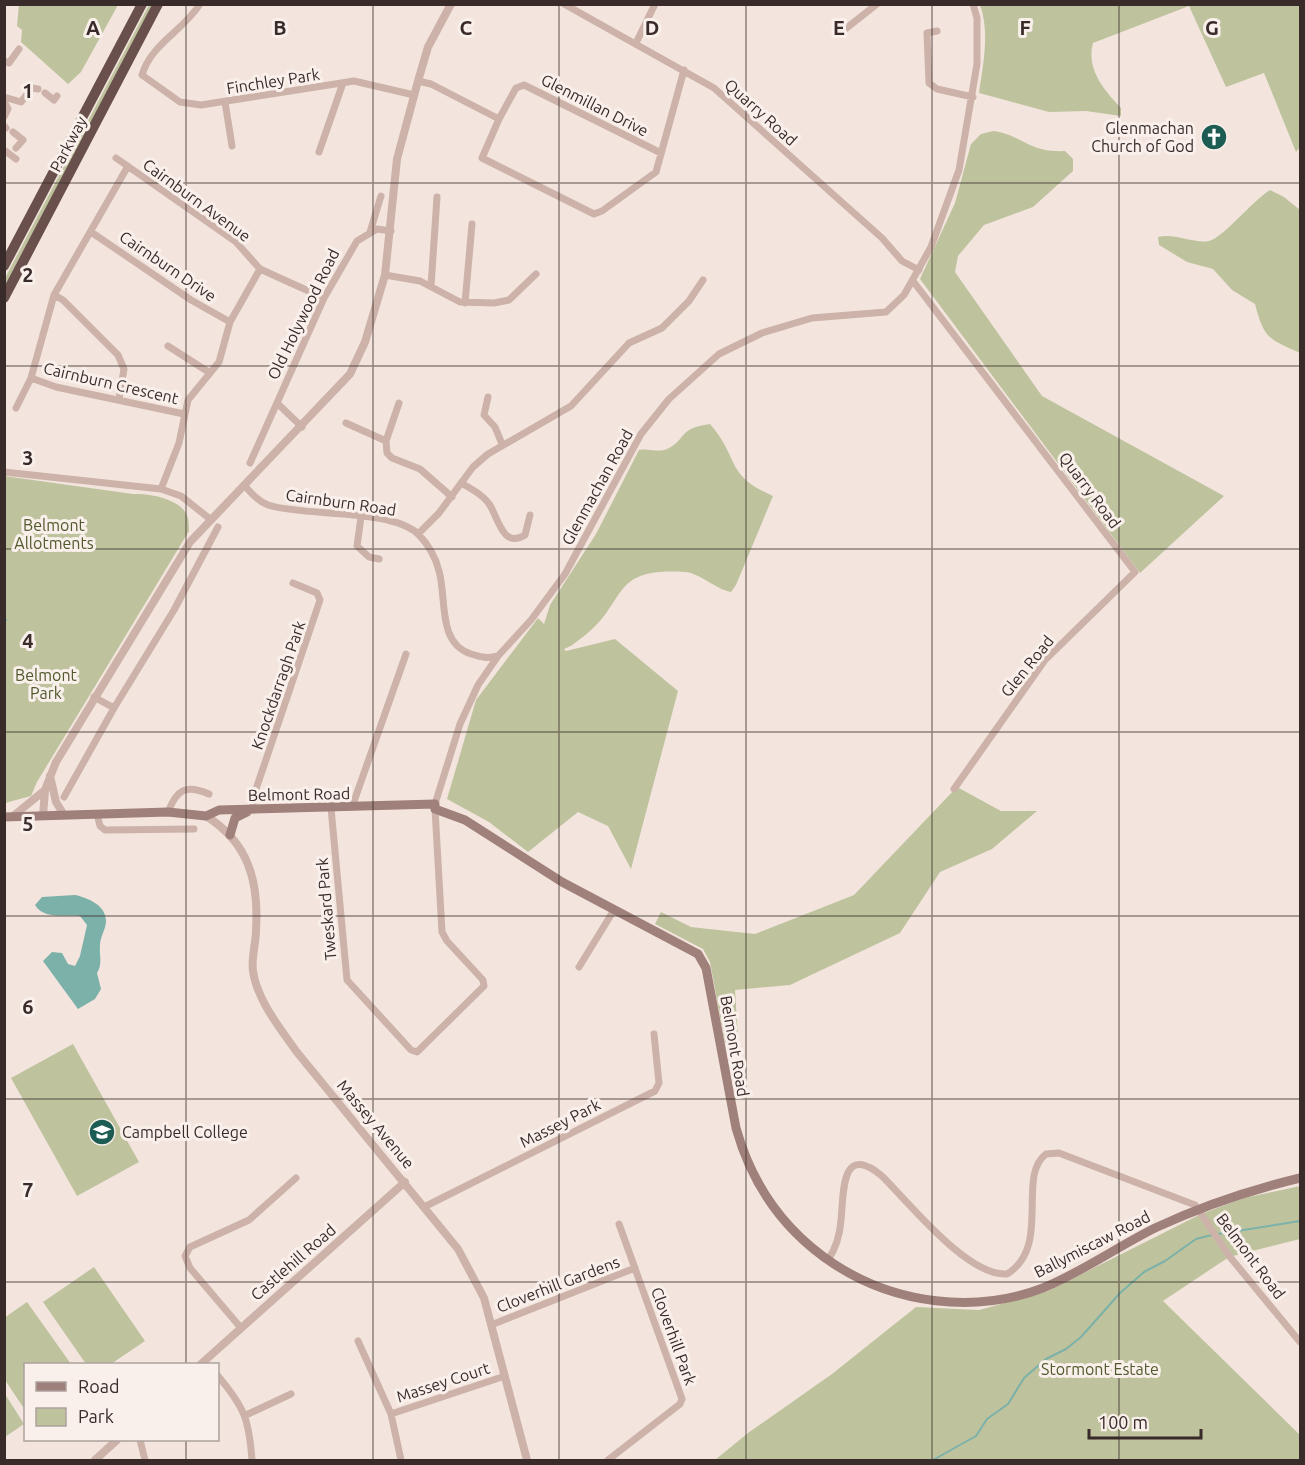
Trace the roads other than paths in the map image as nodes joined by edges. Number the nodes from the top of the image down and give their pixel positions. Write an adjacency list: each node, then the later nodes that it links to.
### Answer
1 (142, 4): 39 (highway, Parkway)
2 (158, 4): 48 (highway, Parkway)
3 (200, 4): 21 (street, Finchley Park)
4 (451, 4): 15 (street)
5 (564, 4): 11 (street, Quarry Road)
6 (655, 4): 11 (street)
7 (877, 4): 10 (street)
8 (974, 4): 19 (street, Glenmachan Road)
9 (937, 31): 19 (street)
10 (839, 34)
11 (636, 42): 14 (street, Quarry Road)
12 (20, 49): 13 (street)
13 (4, 61)
14 (684, 70): 29 (street); 41 (street, Quarry Road)
15 (418, 81): 17 (street); 23 (street)
16 (343, 83): 17 (street, Finchley Park); 21 (street, Finchley Park); 28 (street)
17 (414, 95): 36 (street)
18 (57, 96): 20 (street)
19 (972, 97): 41 (street, Glenmachan Road)
20 (4, 99): 22 (street)
21 (225, 102): 25 (street)
22 (4, 117)
23 (499, 119): 29 (street, Glenmillan Drive); 29 (street, Glenmillan Drive)
24 (8, 129): 26 (street)
25 (232, 146)
26 (16, 148)
27 (4, 150): 31 (street)
28 (319, 152)
29 (661, 153)
30 (116, 158): 32 (street, Cairnburn Avenue)
31 (16, 159)
32 (128, 166): 37 (street, Cairnburn Crescent); 40 (street, Cairnburn Avenue)
33 (381, 196): 38 (street)
34 (436, 197): 46 (street)
35 (472, 224): 50 (street)
36 (391, 231): 38 (street); 43 (street)
37 (91, 232): 47 (street, Cairnburn Crescent); 51 (street, Cairnburn Drive)
38 (370, 232): 49 (street, Old Holywood Road)
39 (4, 266)
40 (260, 269): 49 (street, Cairnburn Avenue); 51 (street)
41 (919, 270): 45 (street, Glenmachan Road)
42 (536, 274): 50 (street)
43 (385, 275): 46 (street); 62 (street)
44 (703, 280): 64 (street)
45 (913, 281): 79 (street, Quarry Road); 82 (street, Glenmachan Road)
46 (431, 286): 50 (street)
47 (54, 295): 54 (street, Cairnburn Crescent); 56 (street)
48 (4, 298)
49 (324, 298): 57 (street, Old Holywood Road)
50 (465, 303)
51 (230, 322): 53 (street)
52 (168, 346): 53 (street)
53 (210, 373): 60 (street)
54 (31, 378): 56 (street, Cairnburn Crescent); 59 (street, Cairnburn Crescent)
55 (488, 398): 64 (street)
56 (119, 399): 60 (street, Cairnburn Crescent)
57 (277, 403): 62 (street, Old Holywood Road); 65 (street, Old Holywood Road)
58 (399, 404): 63 (street)
59 (16, 408)
60 (184, 414): 69 (street)
61 (346, 423): 63 (street)
62 (302, 426): 68 (street)
63 (386, 441): 70 (street)
64 (502, 444): 67 (street)
65 (250, 463)
66 (4, 472): 69 (street)
67 (461, 483): 70 (street); 71 (street)
68 (244, 485): 72 (street, Cairnburn Road); 73 (street)
69 (161, 489): 73 (street)
70 (452, 497): 75 (street)
71 (530, 515)
72 (361, 517): 75 (street, Cairnburn Road); 78 (street)
73 (210, 519): 76 (street)
74 (218, 527): 77 (street)
75 (418, 534): 82 (street)
76 (194, 537): 77 (street); 83 (street)
77 (207, 547): 84 (street)
78 (379, 559)
79 (1136, 573): 86 (street, Glen Road)
80 (293, 583): 93 (street, Knockdarragh Park)
81 (406, 654): 91 (street)
82 (498, 656): 90 (street, Glenmachan Road)
83 (94, 697): 84 (street); 85 (street)
84 (114, 708): 89 (street)
85 (50, 776): 87 (street); 96 (street)
86 (954, 789)
87 (45, 790): 97 (street); 99 (street)
88 (209, 794): 94 (street)
89 (64, 797)
90 (435, 806): 91 (main road, Belmont Road); 92 (street, Tweskard Park); 102 (main road, Belmont Road)
91 (352, 807): 92 (main road, Belmont Road)
92 (331, 808): 93 (main road, Belmont Road)
93 (252, 810): 98 (main road, Belmont Road); 101 (main road)
94 (168, 812): 95 (main road, Belmont Road); 98 (main road, Belmont Road)
95 (97, 814): 96 (main road, Belmont Road); 100 (street)
96 (64, 815): 97 (main road, Belmont Road)
97 (43, 816): 99 (main road, Belmont Road)
98 (206, 816): 101 (street, Massey Avenue)
99 (8, 817)
100 (194, 829)
101 (230, 835): 107 (street, Massey Avenue)
102 (614, 910): 103 (street); 111 (main road, Belmont Road)
103 (579, 967)
104 (654, 1034): 108 (street, Massey Park)
105 (296, 1178): 114 (street)
106 (1300, 1178): 109 (main road, Ballymiscaw Road)
107 (405, 1182): 108 (street, Massey Avenue); 114 (street, Castlehill Road)
108 (426, 1206): 113 (street, Massey Avenue)
109 (1200, 1211): 111 (main road, Ballymiscaw Road); 111 (street, Belmont Road); 116 (street, Belmont Road)
110 (619, 1224): 112 (street, Cloverhill Park)
111 (828, 1260)
112 (635, 1268): 113 (street, Cloverhill Gardens); 130 (street, Cloverhill Park)
113 (491, 1325): 118 (street, Massey Avenue)
114 (241, 1328): 117 (street, Castlehill Road)
115 (358, 1341): 121 (street, Massey Court)
116 (1300, 1342)
117 (205, 1363)
118 (505, 1376): 121 (street, Massey Court); 129 (street, Massey Avenue)
119 (219, 1377): 122 (street)
120 (291, 1394): 122 (street)
121 (391, 1414): 128 (street, Massey Court)
122 (246, 1415): 127 (street)
123 (116, 1441): 125 (street)
124 (140, 1441): 126 (street)
125 (94, 1461)
126 (145, 1461)
127 (252, 1461)
128 (401, 1461)
129 (527, 1461)
130 (608, 1461)

